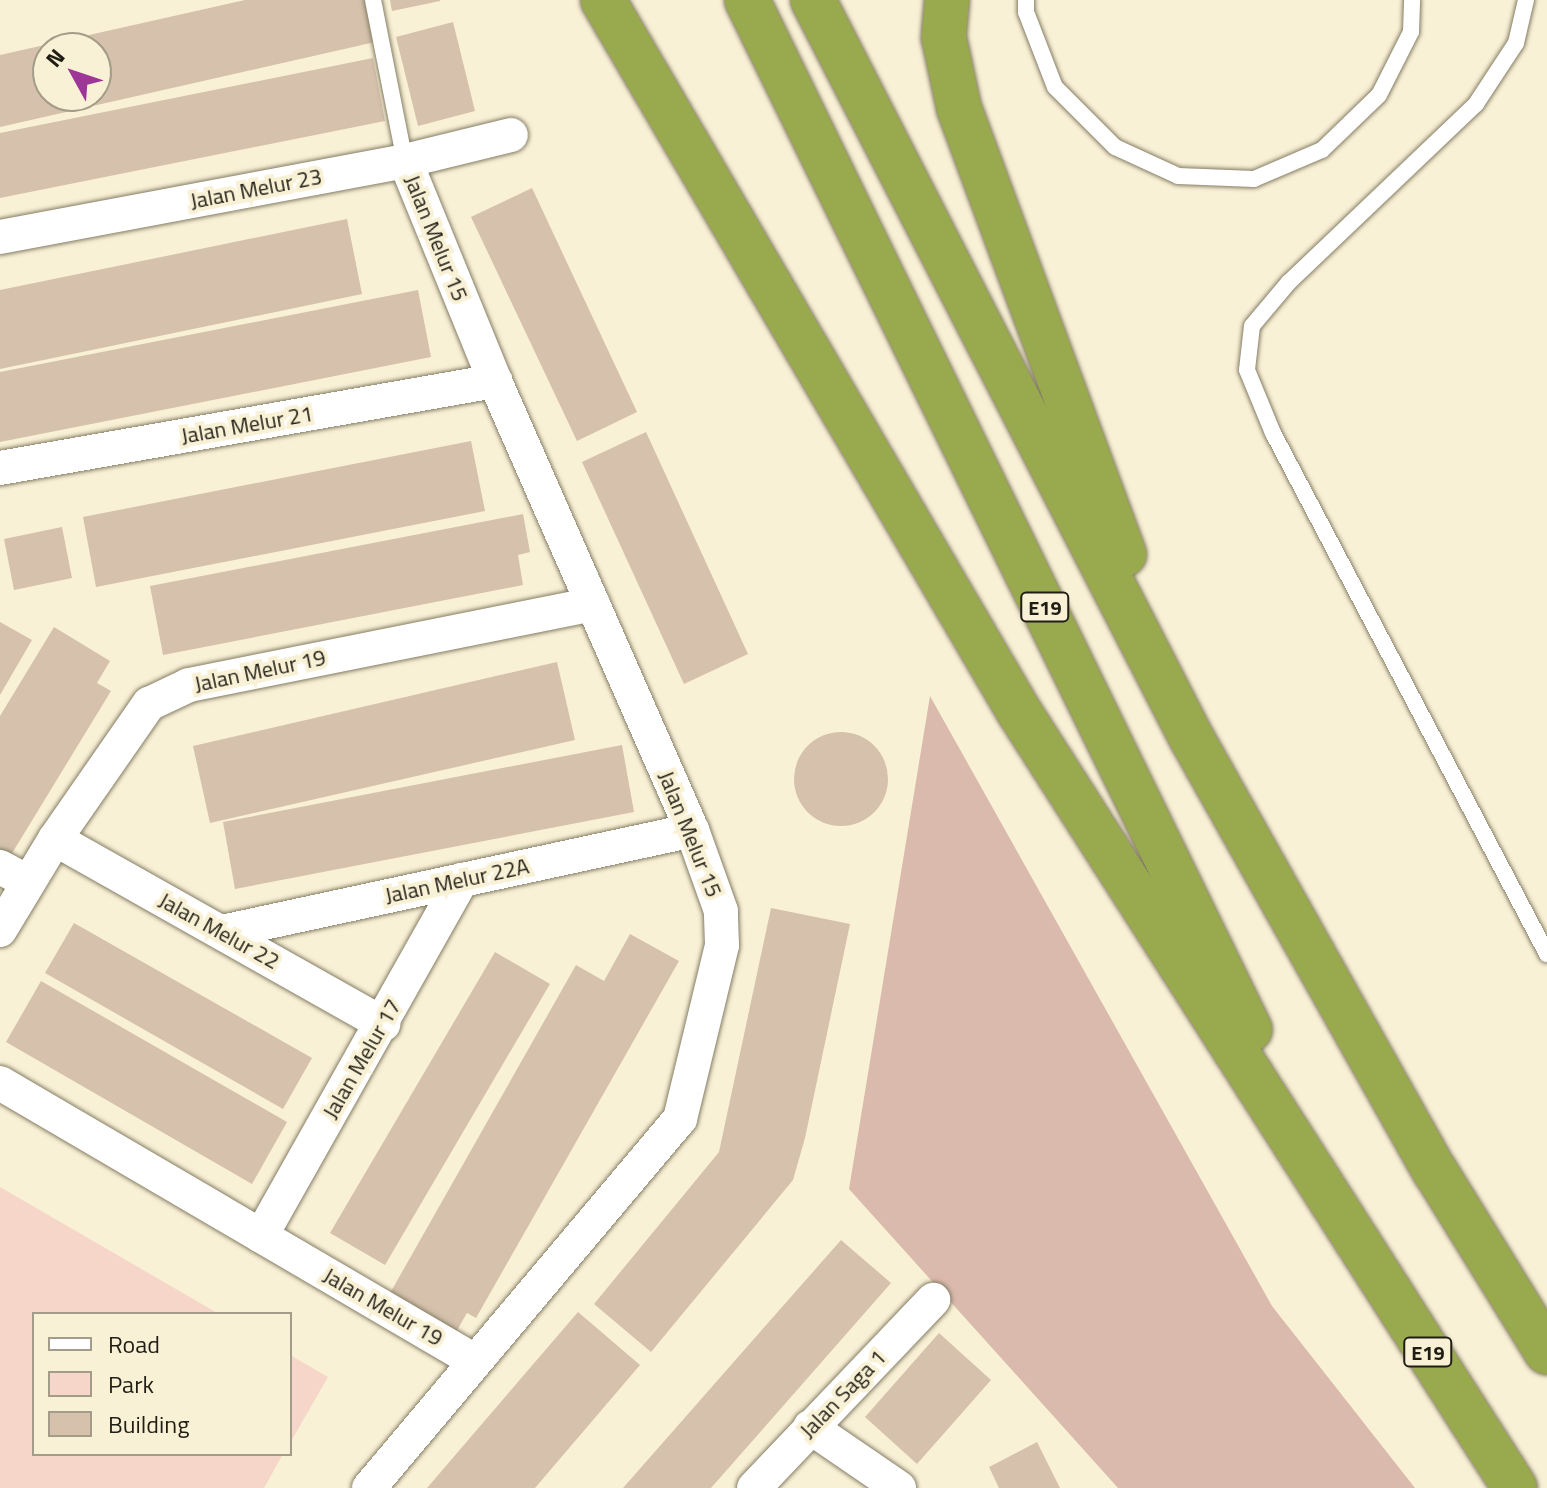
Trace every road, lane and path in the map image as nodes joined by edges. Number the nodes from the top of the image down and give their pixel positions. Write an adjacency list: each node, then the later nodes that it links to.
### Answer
1 (373, 0): 10 (lane)
2 (603, 0): 25 (highway)
3 (747, 0): 25 (highway, E19)
4 (813, 0): 15 (highway)
5 (947, 0): 15 (highway)
6 (1026, 0): 7 (lane)
7 (1412, 0)
8 (1526, 0): 22 (lane)
9 (511, 135): 10 (street, Jalan Melur 23)
10 (405, 161): 11 (street, Jalan Melur 23); 12 (street, Jalan Melur 15)
11 (0, 237)
12 (495, 381): 13 (street, Jalan Melur 21); 14 (street, Jalan Melur 15)
13 (0, 468)
14 (593, 604): 16 (street, Jalan Melur 15); 17 (street, Jalan Melur 19)
15 (1191, 737): 28 (highway)
16 (692, 830): 19 (street, Jalan Melur 22A); 29 (street, Jalan Melur 15)
17 (55, 839): 18 (street, Jalan Melur 19); 21 (street, Jalan Melur 22)
18 (14, 874): 20 (street, Jalan Melur 19)
19 (462, 880): 21 (street, Jalan Melur 22A); 23 (street, Jalan Melur 17)
20 (0, 930)
21 (222, 932): 23 (street, Jalan Melur 22)
22 (1547, 954)
23 (383, 1024): 26 (street, Jalan Melur 17)
24 (0, 1083): 26 (street, Jalan Melur 19)
25 (1340, 1216): 34 (highway, E19)
26 (261, 1236): 29 (street, Jalan Melur 19)
27 (933, 1300): 30 (street, Jalan Saga 1)
28 (1547, 1352)
29 (475, 1361): 31 (street, Jalan Melur 15)
30 (810, 1427): 32 (street, Jalan Saga 1); 33 (street)
31 (369, 1488)
32 (754, 1488)
33 (899, 1488)
34 (1515, 1488)

